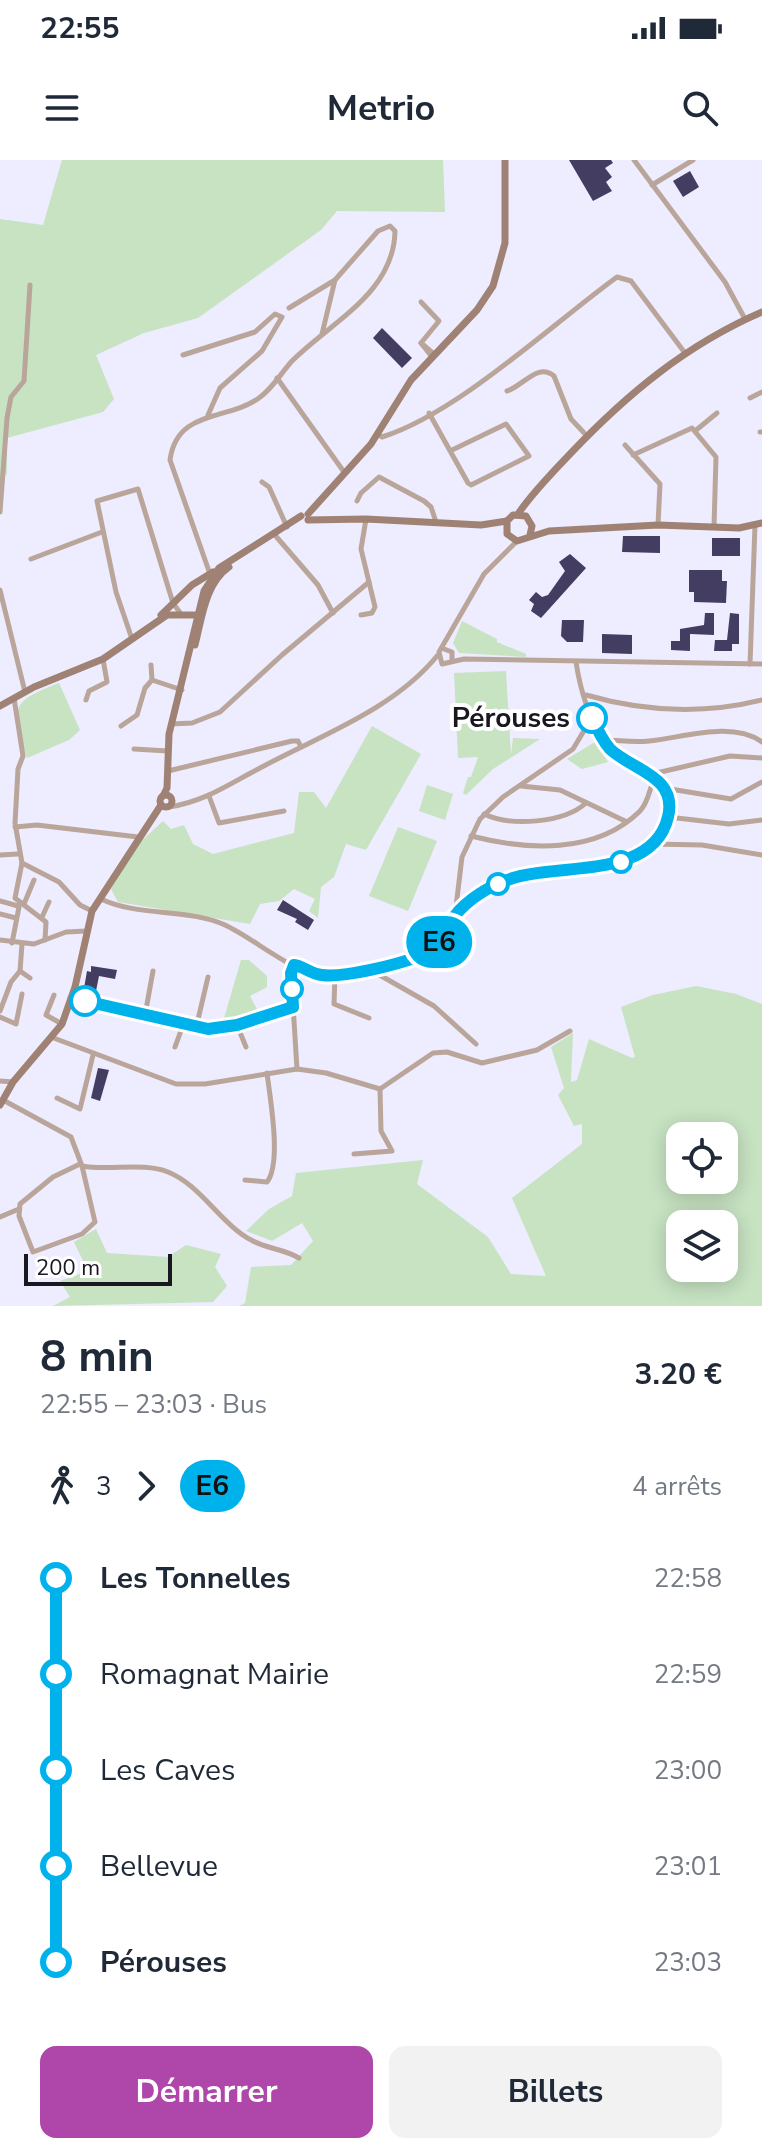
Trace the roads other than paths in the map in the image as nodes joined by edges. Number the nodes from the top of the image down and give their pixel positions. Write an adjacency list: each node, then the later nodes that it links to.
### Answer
1 (505, 160): 14 (main road)
2 (634, 160): 4 (street)
3 (693, 160): 4 (street)
4 (652, 185): 10 (street)
5 (335, 280): 8 (street); 11 (street); 11 (street)
6 (30, 285): 34 (street)
7 (421, 302): 14 (street)
8 (289, 308)
9 (762, 312): 10 (main road)
10 (745, 319): 12 (main road)
11 (322, 334): 15 (street)
12 (685, 353): 19 (street); 24 (main road)
13 (183, 355): 21 (street)
14 (433, 355): 23 (main road)
15 (277, 378): 21 (street); 28 (street)
16 (507, 391): 24 (street)
17 (762, 392): 18 (street)
18 (750, 398)
19 (429, 413): 23 (street); 26 (street)
20 (717, 413): 22 (street)
21 (207, 416): 50 (street)
22 (695, 431): 27 (street); 45 (street)
23 (378, 434): 28 (main road)
24 (587, 436): 31 (main road)
25 (625, 445): 27 (street)
26 (450, 451): 26 (street)
27 (633, 455): 42 (street)
28 (344, 472): 30 (main road)
29 (262, 482): 43 (street)
30 (323, 494): 33 (main road); 36 (main road)
31 (531, 496): 35 (main road); 44 (main road)
32 (357, 501): 40 (street)
33 (315, 503): 36 (main road); 37 (main road)
34 (0, 512)
35 (518, 514): 44 (main road); 47 (main road)
36 (306, 516): 37 (main road); 38 (main road); 43 (main road)
37 (322, 518): 38 (main road)
38 (333, 519): 39 (main road)
39 (366, 519): 40 (main road); 51 (street)
40 (436, 522): 47 (main road)
41 (756, 524): 45 (main road); 67 (street)
42 (658, 525): 44 (main road); 45 (main road)
43 (287, 527): 48 (main road)
44 (530, 527): 47 (main road)
45 (717, 527)
46 (102, 532): 49 (street); 55 (street); 62 (street)
47 (510, 532): 63 (street)
48 (275, 535): 50 (main road); 50 (main road); 56 (street)
49 (31, 559)
50 (213, 577): 52 (main road); 54 (main road)
51 (369, 582): 56 (street); 59 (street)
52 (192, 585): 54 (main road); 55 (main road)
53 (0, 590): 72 (street)
54 (206, 593): 58 (main road)
55 (173, 603): 57 (street); 60 (main road)
56 (333, 613): 79 (street)
57 (181, 615): 58 (main road); 60 (main road); 61 (main road)
58 (200, 615): 61 (main road); 71 (main road)
59 (361, 615)
60 (152, 626): 62 (main road)
61 (194, 629): 71 (main road)
62 (134, 641): 64 (main road)
63 (450, 654): 65 (street); 65 (street); 66 (street)
64 (103, 659): 72 (main road); 75 (street)
65 (439, 659): 83 (street)
66 (576, 662): 67 (street); 73 (street)
67 (750, 664): 68 (street)
68 (762, 664)
69 (151, 665): 70 (street)
70 (152, 680): 71 (street); 80 (street)
71 (181, 690): 79 (main road)
72 (25, 692): 74 (main road)
73 (585, 695): 76 (street); 78 (street)
74 (14, 698): 77 (main road); 100 (street)
75 (86, 700)
76 (762, 700)
77 (0, 706)
78 (592, 718): 81 (street); 90 (street)
79 (173, 724): 85 (main road); 87 (main road)
80 (121, 726)
81 (604, 740): 82 (street); 88 (street)
82 (762, 742)
83 (301, 747): 87 (street); 92 (street)
84 (134, 749): 85 (street)
85 (168, 751): 87 (main road)
86 (762, 758): 88 (street)
87 (169, 771): 93 (main road)
88 (653, 776): 91 (street); 99 (street)
89 (762, 782): 91 (street)
90 (520, 786): 94 (street); 96 (street)
91 (664, 788): 97 (street)
92 (209, 796): 93 (street); 95 (street)
93 (167, 801): 101 (main road)
94 (586, 803): 96 (street); 99 (street)
95 (284, 811)
96 (484, 814): 102 (street)
97 (668, 817): 98 (street); 103 (street)
98 (762, 820)
99 (625, 821): 102 (street)
100 (15, 827): 101 (street); 104 (street)
101 (139, 835): 109 (main road)
102 (471, 836): 115 (street)
103 (651, 844): 106 (street); 115 (street)
104 (18, 854): 105 (street); 107 (street)
105 (0, 855)
106 (762, 855)
107 (22, 863): 112 (street); 113 (street)
108 (34, 880): 112 (street)
109 (101, 899): 113 (main road); 123 (street)
110 (0, 901): 112 (street)
111 (49, 902): 116 (street)
112 (21, 904): 116 (street); 117 (street)
113 (92, 911): 118 (main road)
114 (0, 914): 117 (street)
115 (455, 915): 124 (street)
116 (42, 916): 120 (street)
117 (16, 918): 121 (street)
118 (87, 931): 120 (street); 132 (main road)
119 (0, 940): 121 (street)
120 (45, 940): 122 (street)
121 (12, 943): 122 (street)
122 (22, 944): 125 (street)
123 (295, 964): 127 (street); 133 (street)
124 (373, 967): 127 (street); 144 (street)
125 (20, 971): 129 (street); 134 (street)
126 (153, 971): 135 (street)
127 (335, 975): 137 (street)
128 (208, 977): 141 (street)
129 (30, 978)
130 (22, 994): 136 (street)
131 (54, 995): 138 (street)
132 (71, 996): 135 (street); 138 (main road)
133 (293, 1007): 140 (street); 148 (street)
134 (0, 1011)
135 (145, 1015): 139 (street)
136 (0, 1017)
137 (369, 1018)
138 (62, 1024): 143 (main road)
139 (183, 1025): 141 (street); 145 (street)
140 (237, 1025): 141 (street); 146 (street)
141 (196, 1028)
142 (570, 1031): 152 (street)
143 (51, 1037): 147 (street); 151 (main road)
144 (476, 1044)
145 (175, 1047)
146 (246, 1047)
147 (93, 1055): 149 (street); 153 (street)
148 (297, 1069): 149 (street); 152 (street)
149 (267, 1073): 157 (street)
150 (0, 1081): 151 (street)
151 (13, 1082): 154 (main road)
152 (380, 1089): 155 (street)
153 (57, 1098)
154 (2, 1103): 156 (street)
155 (354, 1154)
156 (81, 1165): 158 (street); 158 (street); 160 (street)
157 (245, 1180)
158 (19, 1209): 159 (street)
159 (0, 1217)
160 (299, 1258)

